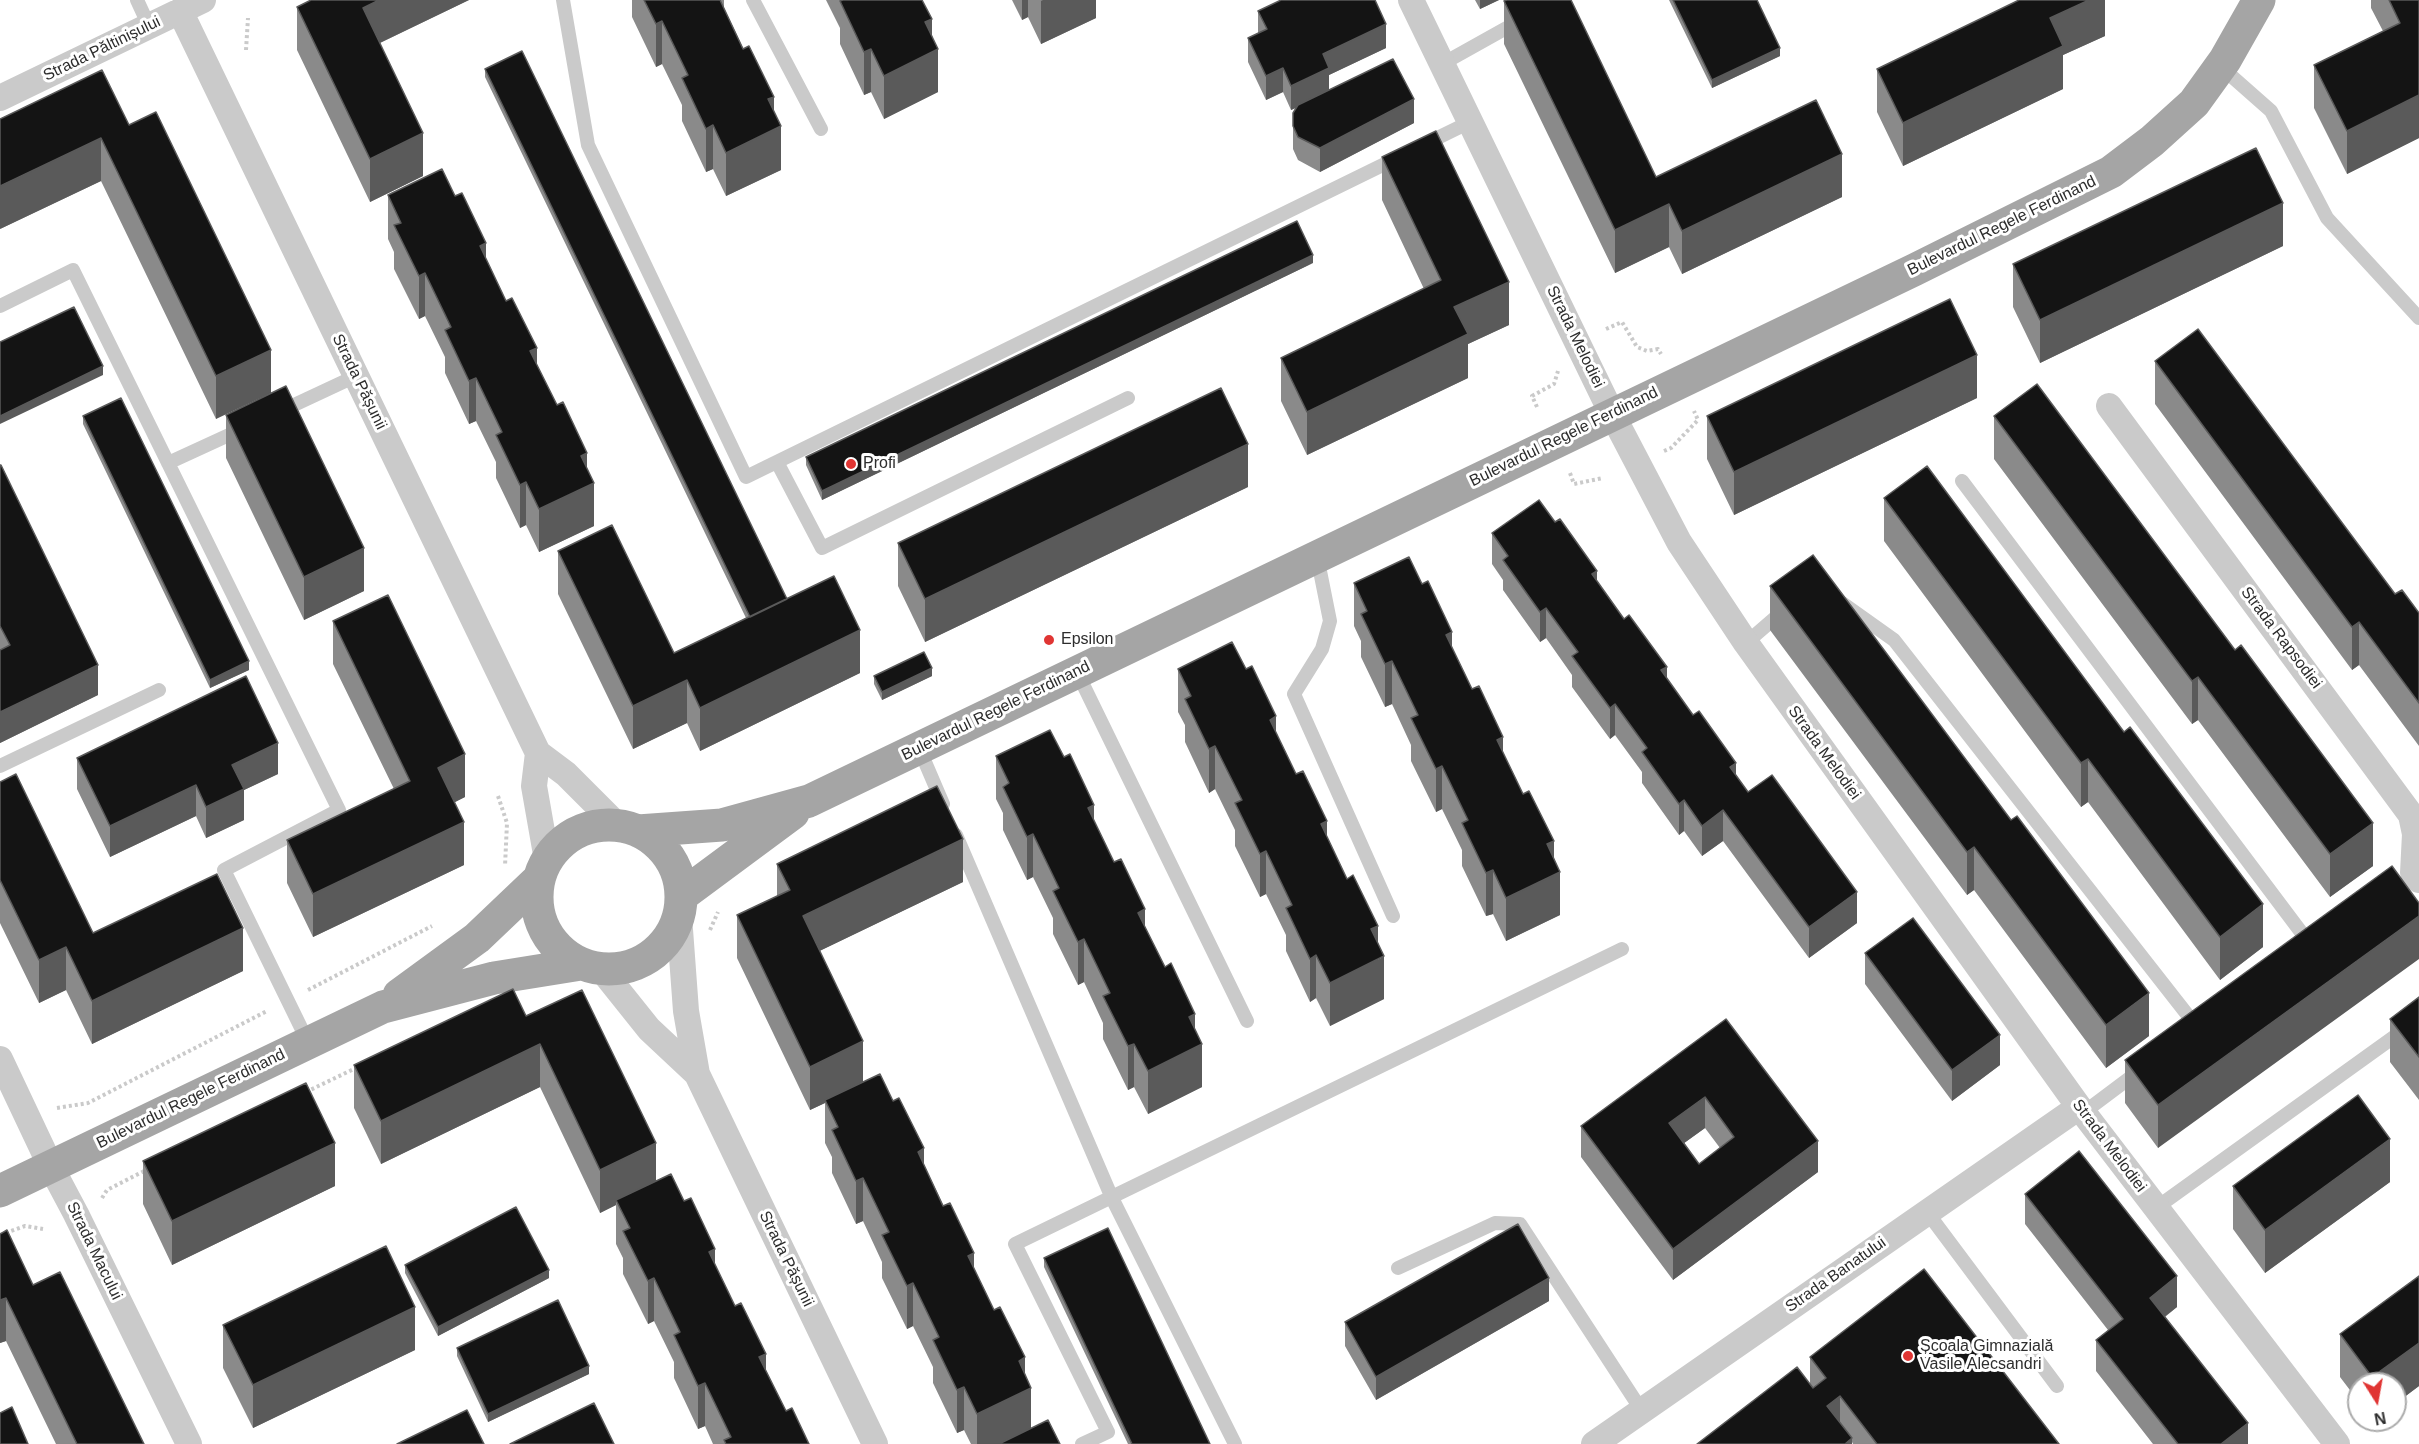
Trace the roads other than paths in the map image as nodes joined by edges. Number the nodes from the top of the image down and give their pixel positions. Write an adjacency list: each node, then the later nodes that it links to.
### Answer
1 (137, 0): 9 (lane)
2 (203, 0): 7 (street, Strada Păltinișului)
3 (562, 0): 21 (lane)
4 (753, 0): 14 (lane)
5 (1411, 0): 10 (street, Strada Melodiei)
6 (2259, 0): 11 (main road, Bulevardul Regele Ferdinand)
7 (180, 11): 9 (street, Strada Păltinișului); 17 (street, Strada Pășunii)
8 (1536, 12): 10 (lane)
9 (149, 26): 12 (street, Strada Păltinișului)
10 (1442, 64): 13 (street, Strada Melodiei)
11 (2220, 66): 16 (lane); 20 (main road, Bulevardul Regele Ferdinand)
12 (0, 98)
13 (1470, 122): 20 (street, Strada Melodiei); 21 (lane)
14 (821, 129)
15 (0, 306): 22 (lane)
16 (2419, 318)
17 (356, 376): 22 (lane); 31 (street, Strada Pășunii)
18 (1128, 398): 21 (lane)
19 (2109, 406): 36 (street, Strada Rapsodiei)
20 (1612, 414): 24 (main road, Bulevardul Regele Ferdinand); 27 (street, Strada Melodiei)
21 (777, 462)
22 (168, 463): 46 (lane)
23 (1962, 481): 39 (lane)
24 (1317, 556): 28 (main road, Bulevardul Regele Ferdinand); 38 (lane)
25 (1832, 596): 45 (lane)
26 (1797, 598): 27 (lane)
27 (1746, 643): 50 (street, Strada Melodiei)
28 (1077, 672): 30 (main road, Bulevardul Regele Ferdinand); 44 (lane)
29 (159, 690): 32 (lane)
30 (919, 748): 33 (main road, Bulevardul Regele Ferdinand); 53 (lane)
31 (538, 753): 34 (street, Strada Pășunii); 35 (street)
32 (0, 766)
33 (809, 801): 34 (main road, Bulevardul Regele Ferdinand); 37 (main road, Bulevardul Regele Ferdinand)
34 (627, 828): 35 (main road); 37 (main road)
35 (543, 870): 41 (main road); 42 (main road, Bulevardul Regele Ferdinand)
36 (2412, 877)
37 (680, 906): 41 (main road); 49 (street, Strada Pășunii)
38 (1393, 916)
39 (2310, 945)
40 (1622, 949): 53 (lane)
41 (591, 966): 42 (main road, Bulevardul Regele Ferdinand); 49 (street, Strada Pășunii)
42 (382, 1007): 46 (main road, Bulevardul Regele Ferdinand)
43 (2419, 1019): 54 (lane)
44 (1247, 1021)
45 (2197, 1027)
46 (308, 1042): 51 (main road, Bulevardul Regele Ferdinand)
47 (0, 1059): 51 (street, Strada Macului)
48 (2150, 1063): 50 (lane)
49 (697, 1074): 60 (street, Strada Pășunii)
50 (2081, 1110): 54 (street, Strada Melodiei); 55 (street, Strada Banatului)
51 (51, 1167): 52 (main road, Bulevardul Regele Ferdinand); 59 (street, Strada Macului)
52 (0, 1191)
53 (1112, 1198): 61 (lane); 62 (lane)
54 (2156, 1208): 64 (street, Strada Melodiei)
55 (1927, 1212): 57 (lane); 58 (street, Strada Banatului)
56 (1398, 1268): 58 (lane)
57 (2057, 1386)
58 (1642, 1411): 63 (street, Strada Banatului)
59 (189, 1444)
60 (875, 1444)
61 (1082, 1444)
62 (1235, 1444)
63 (1594, 1444)
64 (2337, 1444)

